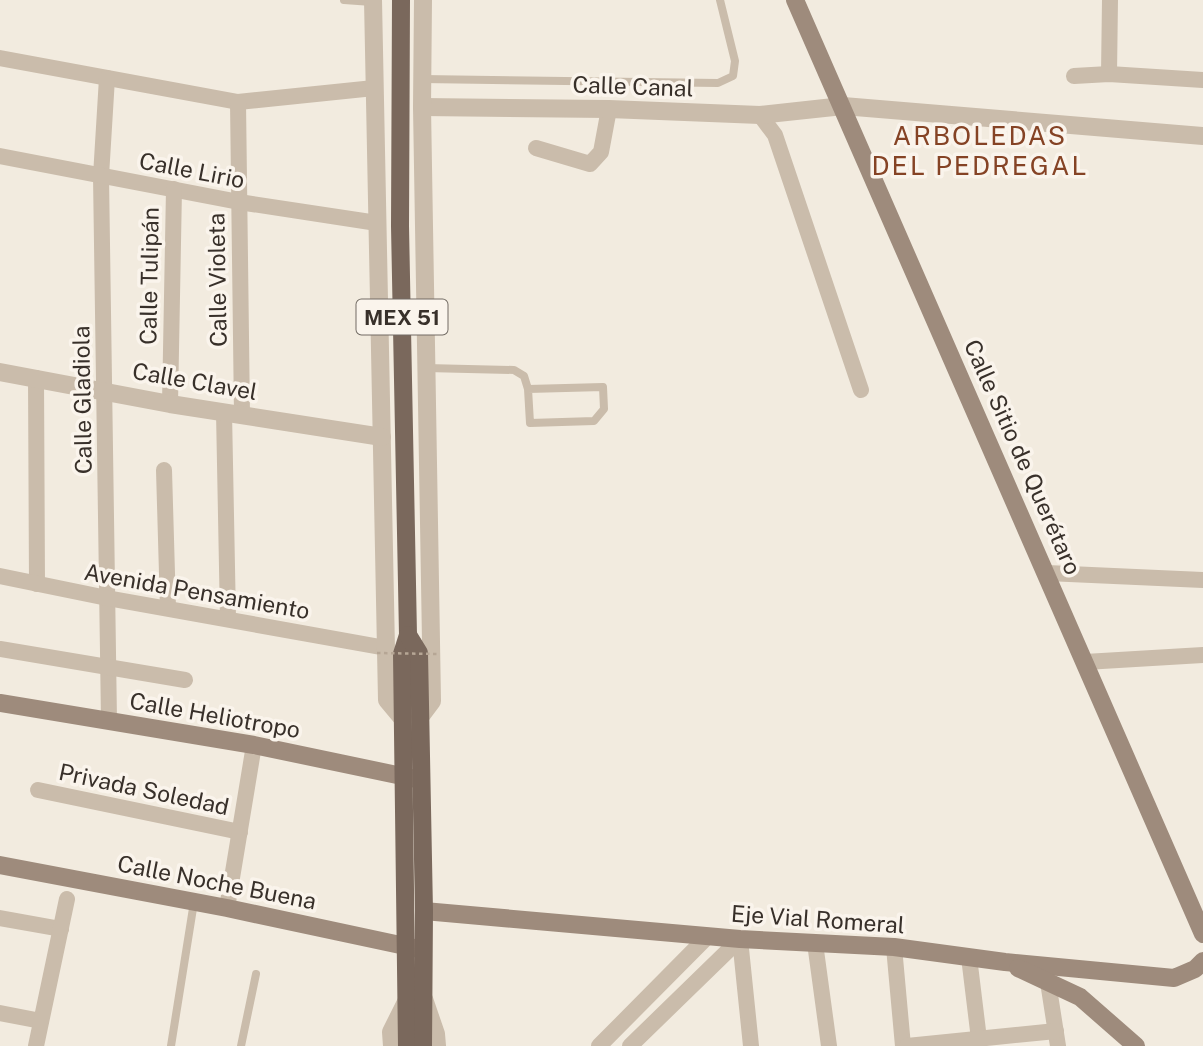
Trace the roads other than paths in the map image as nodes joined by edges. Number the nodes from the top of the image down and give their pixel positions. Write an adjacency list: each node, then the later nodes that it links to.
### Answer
1 (344, 0): 7 (lane)
2 (401, 0): 51 (main road, MEX 51)
3 (423, 0): 12 (street)
4 (720, 0): 12 (lane)
5 (795, 0): 16 (main road, Calle Sitio de Querétaro)
6 (1110, 0): 9 (street)
7 (373, 1): 14 (street)
8 (0, 58): 11 (street)
9 (1109, 74): 10 (street); 13 (street)
10 (1074, 76)
11 (107, 78): 15 (street); 23 (street, Calle Gladiola)
12 (422, 79): 17 (street)
13 (1203, 79)
14 (374, 88): 15 (street); 26 (street)
15 (238, 102): 25 (street, Calle Violeta)
16 (843, 106): 19 (street, Calle Canal); 20 (street, Calle Canal); 37 (main road, Calle Sitio de Querétaro)
17 (422, 107): 18 (street, Calle Canal); 27 (street)
18 (609, 108): 19 (street, Calle Canal); 21 (street)
19 (761, 115): 32 (street)
20 (1203, 136)
21 (536, 148)
22 (0, 156): 23 (street, Calle Lirio)
23 (102, 176): 24 (street, Calle Lirio); 31 (street, Calle Gladiola)
24 (174, 189): 25 (street, Calle Lirio); 33 (street, Calle Tulipán)
25 (239, 202): 26 (street, Calle Lirio); 34 (street, Calle Violeta)
26 (377, 223): 35 (street)
27 (426, 368): 30 (lane); 51 (street)
28 (0, 372): 29 (street, Calle Clavel)
29 (36, 378): 31 (street, Calle Clavel); 40 (street)
30 (528, 389): 30 (lane)
31 (105, 390): 33 (street, Calle Clavel); 41 (street, Calle Gladiola)
32 (861, 390)
33 (170, 404): 34 (street, Calle Clavel)
34 (233, 413): 35 (street, Calle Clavel); 43 (street, Calle Violeta)
35 (382, 437): 45 (street)
36 (164, 470): 42 (street)
37 (1047, 573): 39 (street); 47 (main road, Calle Sitio de Querétaro)
38 (0, 576): 40 (street, Avenida Pensamiento)
39 (1203, 580)
40 (37, 584): 41 (street, Avenida Pensamiento)
41 (107, 598): 42 (street, Avenida Pensamiento); 48 (street, Calle Gladiola)
42 (168, 608): 43 (street, Avenida Pensamiento)
43 (228, 619): 45 (street, Avenida Pensamiento)
44 (0, 649): 48 (street)
45 (382, 651): 51 (street)
46 (1203, 655): 47 (street)
47 (1085, 662): 64 (main road, Calle Sitio de Querétaro)
48 (108, 668): 49 (street); 52 (street, Calle Gladiola)
49 (185, 680)
50 (0, 703): 52 (main road, Calle Heliotropo)
51 (411, 718): 54 (main road, MEX 51)
52 (109, 721): 53 (main road, Calle Heliotropo)
53 (254, 745): 54 (main road, Calle Heliotropo); 56 (street)
54 (412, 779): 61 (main road, MEX 51); 69 (main road, MEX 51)
55 (38, 790): 56 (street, Privada Soledad)
56 (240, 832): 60 (street)
57 (0, 865): 59 (main road, Calle Noche Buena)
58 (67, 899): 63 (street)
59 (194, 902): 60 (main road, Calle Noche Buena); 83 (lane)
60 (227, 908): 69 (main road, Calle Noche Buena)
61 (424, 911): 65 (main road, Eje Vial Romeral); 69 (main road, MEX 51)
62 (0, 918): 63 (street)
63 (61, 929): 79 (street)
64 (1203, 934)
65 (708, 936): 66 (main road, Eje Vial Romeral); 89 (street)
66 (740, 939): 67 (main road, Eje Vial Romeral); 90 (street); 91 (street)
67 (815, 943): 68 (main road, Eje Vial Romeral); 92 (street)
68 (894, 947): 70 (main road, Eje Vial Romeral); 93 (street)
69 (414, 948): 77 (main road, MEX 51)
70 (970, 957): 72 (main road, Eje Vial Romeral); 80 (street)
71 (1203, 961): 73 (main road, Eje Vial Romeral)
72 (1005, 962): 73 (main road, Eje Vial Romeral); 75 (main road)
73 (1062, 968): 76 (street)
74 (256, 974): 84 (lane)
75 (1048, 982): 76 (main road); 81 (street)
76 (1080, 996): 94 (main road)
77 (416, 999): 85 (street); 86 (main road, MEX 51); 87 (main road, MEX 51); 88 (street)
78 (0, 1013): 79 (street)
79 (41, 1021): 82 (street)
80 (979, 1039): 81 (street); 93 (street)
81 (1057, 1039)
82 (36, 1046)
83 (171, 1046)
84 (241, 1046)
85 (392, 1046)
86 (407, 1046)
87 (423, 1046)
88 (437, 1046)
89 (599, 1046)
90 (630, 1046)
91 (751, 1046)
92 (829, 1046)
93 (905, 1046)
94 (1136, 1046)

